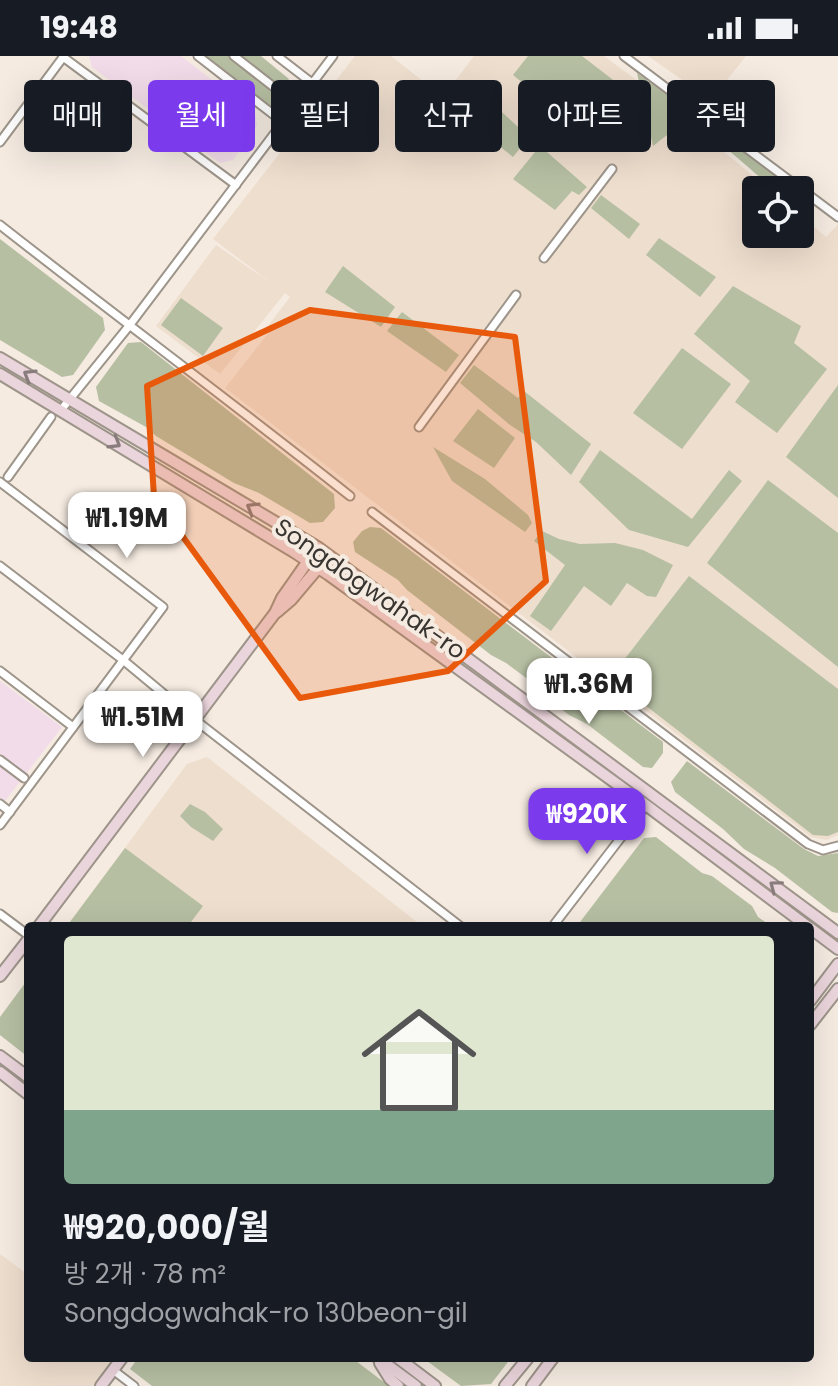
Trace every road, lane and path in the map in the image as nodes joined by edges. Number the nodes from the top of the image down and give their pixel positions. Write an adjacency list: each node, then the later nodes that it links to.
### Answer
1 (64, 56): 12 (street); 14 (street)
2 (198, 56): 10 (street)
3 (234, 56): 9 (street)
4 (277, 56): 7 (street)
5 (333, 56): 8 (street)
6 (627, 57): 15 (street)
7 (308, 80)
8 (314, 80)
9 (271, 85)
10 (271, 113)
11 (271, 138): 14 (street)
12 (0, 142)
13 (612, 169): 17 (street)
14 (236, 185): 19 (street)
15 (838, 217)
16 (0, 225): 19 (street)
17 (544, 258)
18 (516, 295): 25 (street)
19 (129, 326): 22 (street); 28 (street)
20 (0, 358): 22 (main road, Songdogwahak-ro, one-way to 20)
21 (0, 374): 23 (main road, Songdogwahak-ro)
22 (69, 400): 23 (street); 49 (main road, Songdogwahak-ro, one-way to 22)
23 (61, 410): 30 (main road, Songdogwahak-ro, one-way to 30)
24 (51, 417): 26 (street)
25 (419, 427)
26 (8, 477)
27 (0, 482): 32 (street)
28 (350, 496)
29 (372, 512): 42 (street)
30 (313, 565): 34 (main road); 39 (main road, Songdogwahak-ro)
31 (0, 566): 32 (street)
32 (123, 660): 34 (street); 35 (street)
33 (0, 671): 35 (street)
34 (194, 719): 44 (main road); 45 (street)
35 (73, 727): 40 (street)
36 (0, 760): 37 (street)
37 (24, 778)
38 (0, 804): 40 (street)
39 (646, 805): 46 (street); 47 (main road, Songdogwahak-ro)
40 (10, 812): 41 (street)
41 (0, 825)
42 (838, 846)
43 (0, 914): 50 (street)
44 (42, 922)
45 (455, 922)
46 (556, 922)
47 (801, 922)
48 (814, 931): 52 (main road, Songdogwahak-ro)
49 (838, 933)
50 (24, 935)
51 (24, 943): 54 (main road)
52 (834, 946)
53 (838, 964): 56 (main road)
54 (0, 976)
55 (838, 989): 57 (main road)
56 (814, 996)
57 (814, 1020)
58 (0, 1056): 60 (main road)
59 (0, 1072): 61 (main road)
60 (24, 1074)
61 (24, 1091)
62 (119, 1362): 69 (main road)
63 (379, 1362): 72 (main road)
64 (383, 1362): 73 (main road)
65 (403, 1362): 74 (main road)
66 (525, 1362): 75 (main road)
67 (532, 1362): 76 (main road)
68 (550, 1362): 77 (main road)
69 (113, 1370): 70 (main road); 71 (street)
70 (101, 1386)
71 (134, 1386)
72 (398, 1386)
73 (416, 1386)
74 (435, 1386)
75 (505, 1386)
76 (513, 1386)
77 (532, 1386)

